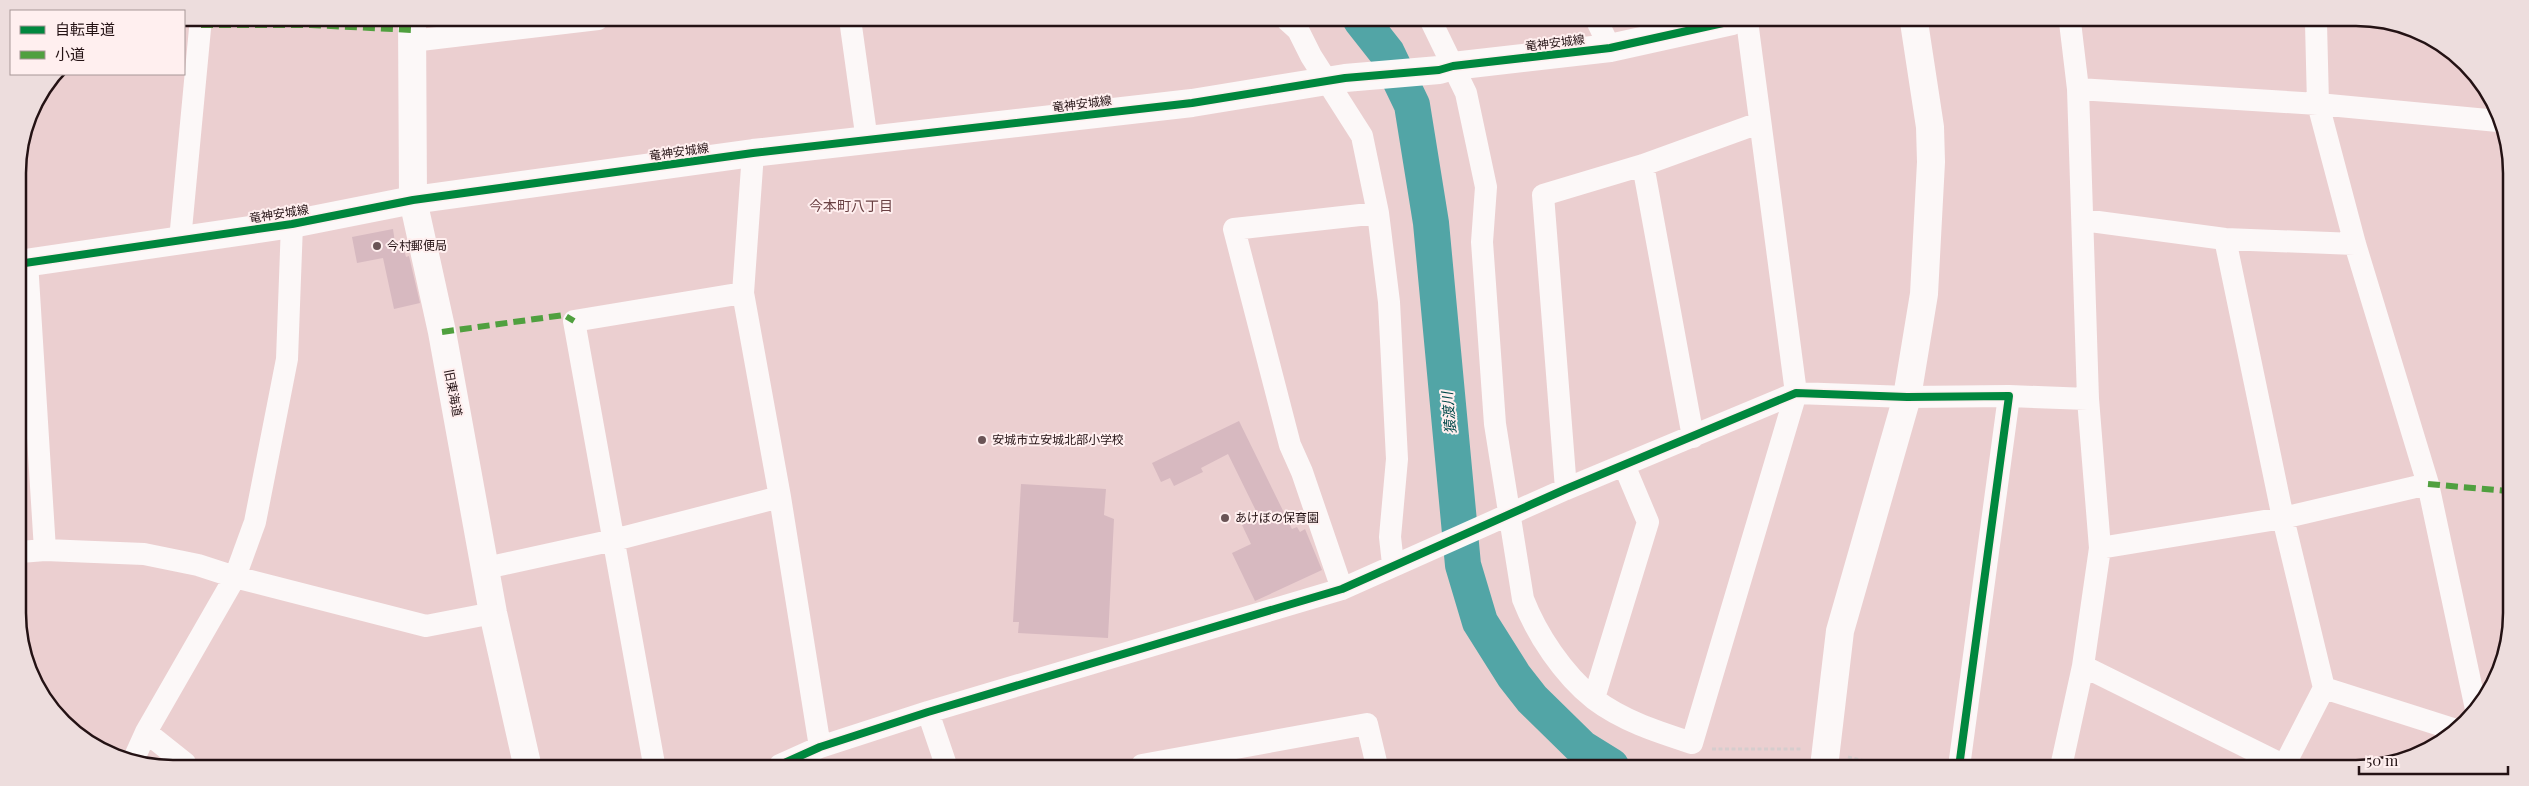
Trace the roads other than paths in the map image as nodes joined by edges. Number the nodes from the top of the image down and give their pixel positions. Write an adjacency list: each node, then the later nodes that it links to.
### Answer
1 (1294, 26): 15 (street)
2 (1433, 26): 14 (street)
3 (1600, 26): 13 (street)
4 (1708, 26): 13 (street, 竜神安城線)
5 (1748, 26): 19 (street)
6 (1915, 26): 35 (street)
7 (2070, 26): 16 (street)
8 (2316, 26): 17 (street)
9 (201, 27): 28 (street)
10 (461, 27): 12 (street)
11 (851, 27): 20 (street)
12 (412, 30): 23 (street, 旧東海道)
13 (1610, 48): 14 (street, 竜神安城線)
14 (1446, 68): 15 (street, 竜神安城線); 42 (street)
15 (1336, 79): 20 (street, 竜神安城線); 24 (street)
16 (2078, 89): 17 (street); 25 (street)
17 (2318, 104): 18 (street); 29 (street)
18 (2493, 121)
19 (1759, 123): 22 (street); 33 (street)
20 (867, 140): 21 (street, 竜神安城線)
21 (753, 154): 23 (street, 竜神安城線); 31 (street)
22 (1643, 165): 37 (street); 40 (street)
23 (413, 200): 26 (street, 竜神安城線); 49 (street, 旧東海道)
24 (1378, 213): 48 (street); 51 (street)
25 (2083, 220): 27 (street); 36 (street)
26 (292, 224): 28 (street, 竜神安城線); 50 (street)
27 (2225, 239): 29 (street); 43 (street)
28 (180, 240): 30 (street, 竜神安城線)
29 (2355, 244): 39 (street)
30 (27, 262)
31 (742, 292): 41 (street); 44 (street)
32 (27, 311): 46 (street)
33 (1796, 394): 35 (street); 37 (street); 55 (street)
34 (2009, 396): 35 (street); 36 (street); 64 (street)
35 (1907, 397): 62 (street)
36 (2088, 399): 45 (street)
37 (1693, 437): 38 (street)
38 (1624, 466): 40 (street); 55 (street)
39 (2428, 484): 43 (street); 56 (street)
40 (1566, 490): 42 (street)
41 (780, 497): 44 (street); 60 (street)
42 (1503, 517): 48 (street); 55 (street)
43 (2283, 518): 45 (street); 54 (street)
44 (614, 540): 49 (street); 70 (street)
45 (2100, 548): 53 (street)
46 (45, 550): 47 (street); 50 (street)
47 (26, 552)
48 (1401, 561): 51 (street)
49 (486, 568): 52 (street, 旧東海道)
50 (235, 577): 52 (street); 59 (street)
51 (1342, 589): 57 (street)
52 (493, 613): 69 (street, 旧東海道)
53 (2083, 666): 65 (street); 66 (street)
54 (2324, 688): 58 (street); 67 (street)
55 (1594, 698)
56 (2474, 700)
57 (928, 712): 60 (street); 72 (street)
58 (2447, 727)
59 (146, 732): 61 (street); 68 (street)
60 (820, 747): 71 (street)
61 (136, 755)
62 (1824, 757)
63 (1375, 759): 73 (street)
64 (1960, 759)
65 (2063, 759)
66 (2271, 759)
67 (2291, 759)
68 (180, 760)
69 (526, 760)
70 (653, 760)
71 (792, 760)
72 (944, 760)
73 (1172, 760)

